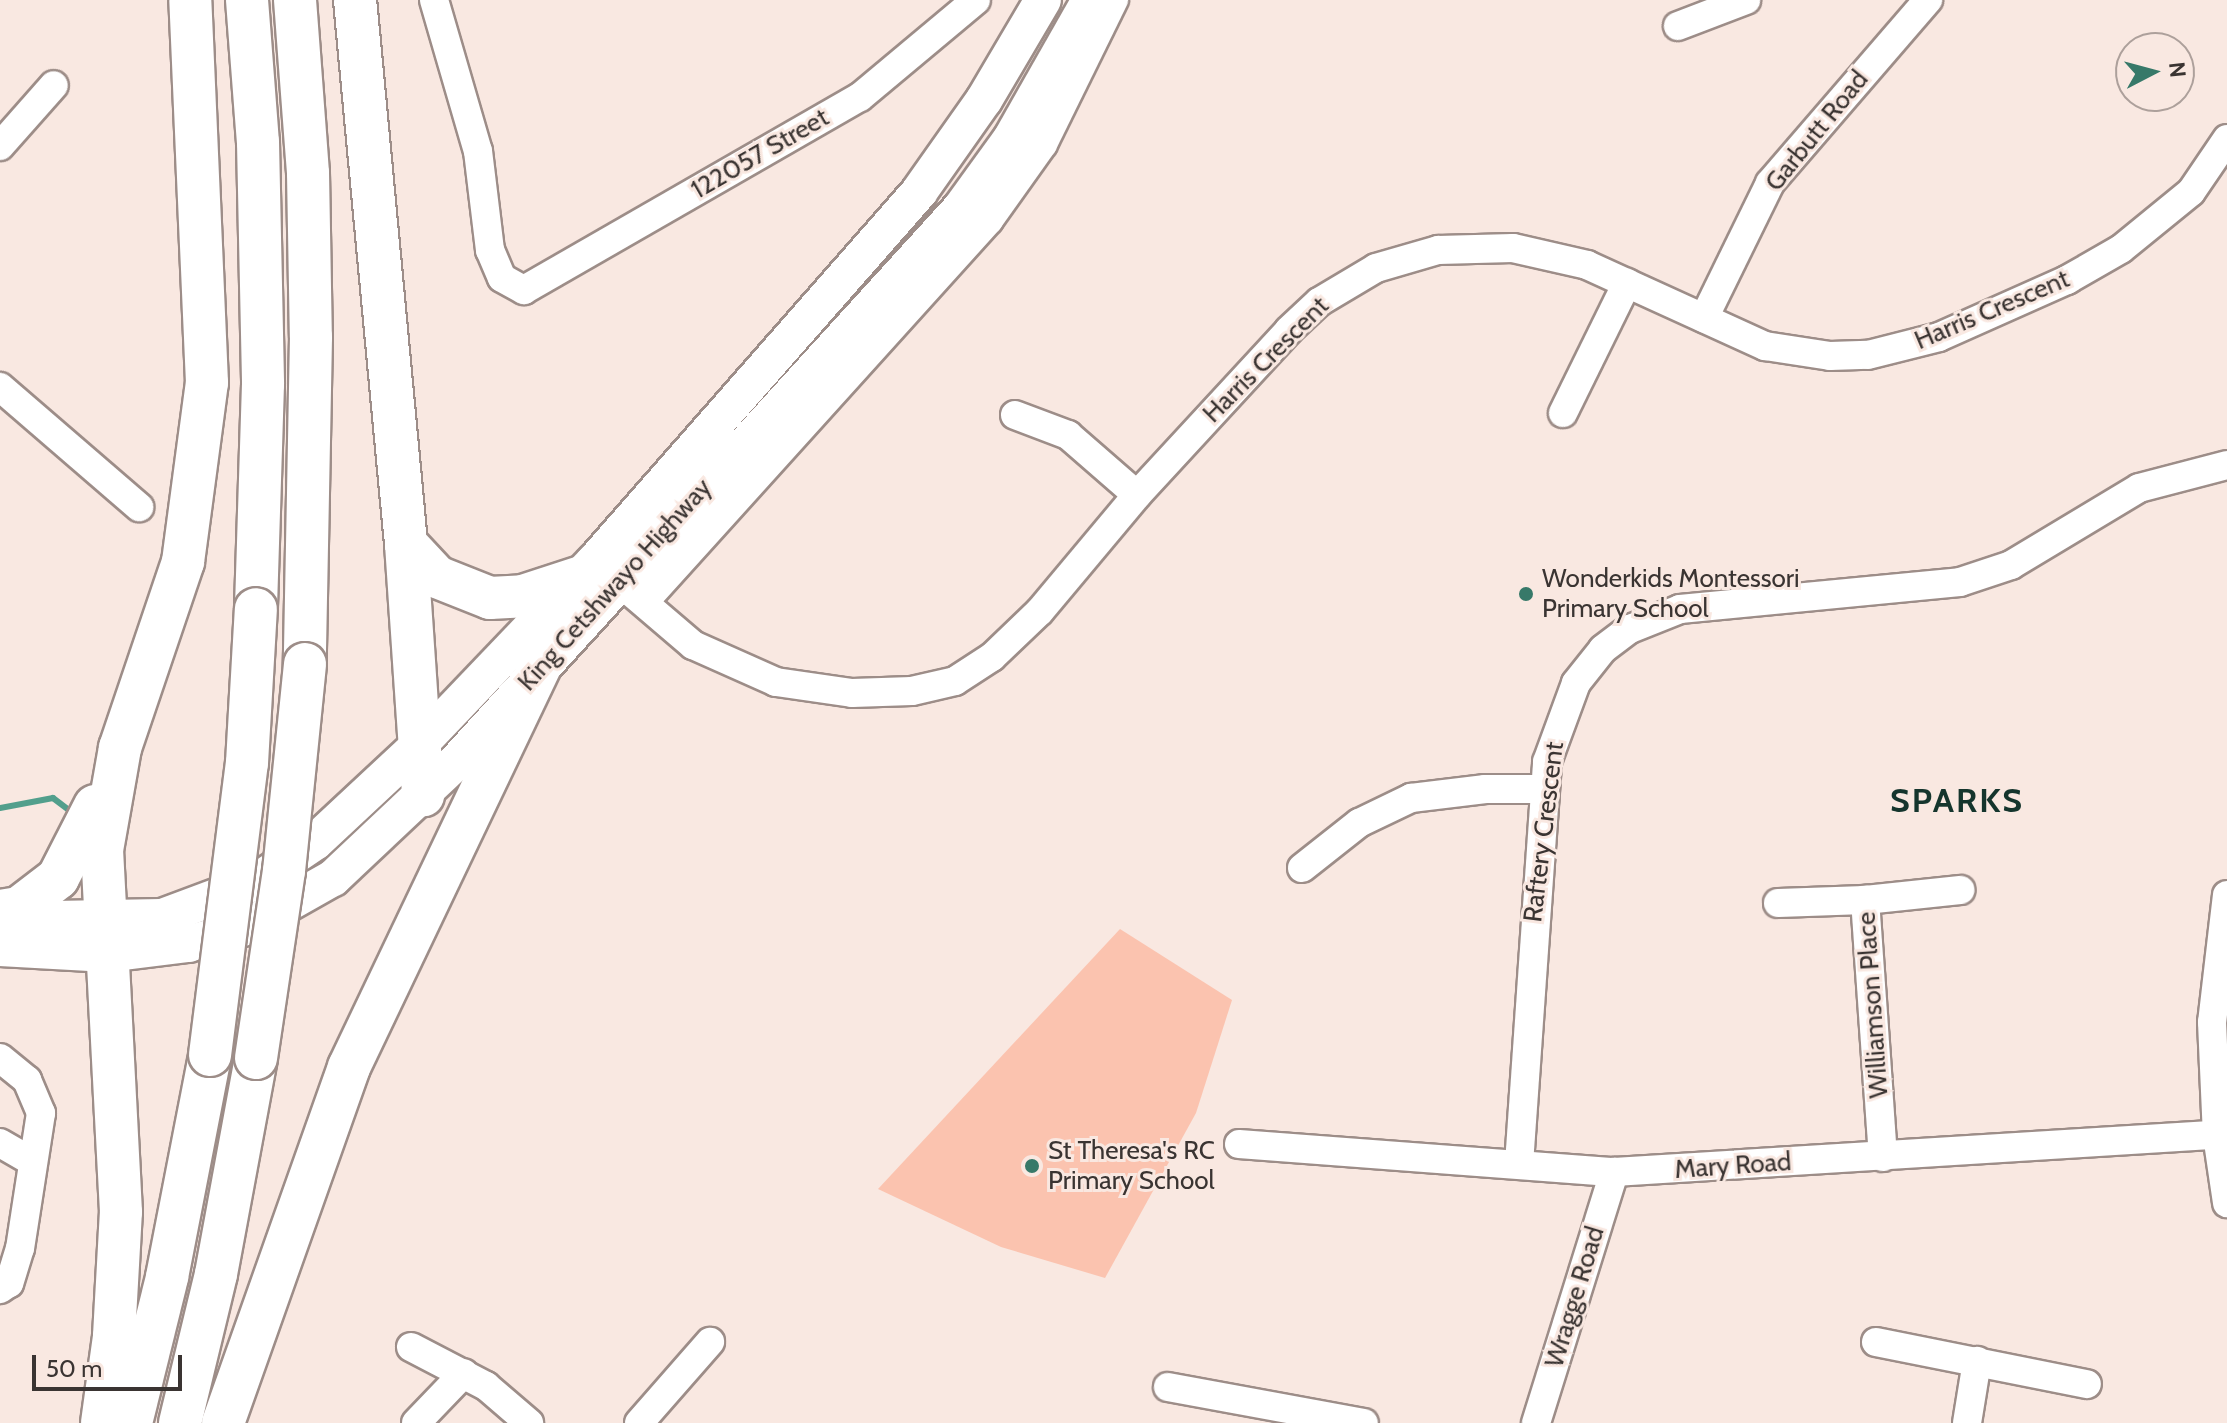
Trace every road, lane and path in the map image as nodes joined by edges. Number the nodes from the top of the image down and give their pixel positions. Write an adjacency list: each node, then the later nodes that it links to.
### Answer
1 (190, 0): 28 (highway)
2 (247, 0): 58 (highway, bridge)
3 (295, 0): 59 (highway, bridge)
4 (355, 0): 24 (highway)
5 (434, 0): 6 (street, 122057 Street)
6 (976, 0)
7 (1043, 0): 25 (main road, King Cetshwayo Highway)
8 (1090, 0): 25 (main road, King Cetshwayo Highway)
9 (1114, 0): 25 (street)
10 (1746, 0): 12 (street)
11 (1928, 0): 17 (street, Garbutt Road)
12 (1678, 26)
13 (54, 85): 15 (street)
14 (2227, 139): 17 (street, Harris Crescent)
15 (0, 146)
16 (1627, 283): 17 (street, Harris Crescent); 19 (street); 22 (street, Harris Crescent)
17 (1704, 318)
18 (0, 387): 23 (street)
19 (1563, 413)
20 (1015, 415): 22 (street)
21 (2227, 465): 29 (street, Raftery Crescent)
22 (1137, 495): 25 (street, Harris Crescent)
23 (139, 507)
24 (406, 544): 25 (highway); 27 (highway)
25 (608, 581): 26 (main road, King Cetshwayo Highway); 27 (main road, King Cetshwayo Highway)
26 (540, 667): 30 (main road, King Cetshwayo Highway); 60 (highway)
27 (421, 743): 30 (highway); 38 (main road, King Cetshwayo Highway)
28 (120, 748): 36 (highway); 38 (highway)
29 (1543, 789): 31 (street); 46 (street, Raftery Crescent)
30 (423, 795): 38 (main road, King Cetshwayo Highway)
31 (1302, 868)
32 (1960, 890): 34 (street, Williamson Place)
33 (2227, 895): 41 (street)
34 (1865, 900): 35 (street); 44 (street, Williamson Place)
35 (1778, 903)
36 (0, 911)
37 (0, 920): 38 (main road, King Cetshwayo Highway)
38 (106, 938): 39 (main road, King Cetshwayo Highway); 57 (highway)
39 (0, 948)
40 (0, 1058): 45 (street)
41 (2222, 1135): 44 (street, Mary Road); 48 (street)
42 (0, 1143): 45 (street)
43 (1239, 1144): 46 (street, Mary Road)
44 (1883, 1157): 47 (street, Mary Road)
45 (31, 1161): 49 (street)
46 (1519, 1164): 47 (street, Mary Road)
47 (1614, 1172): 65 (street, Wragge Road)
48 (2227, 1203)
49 (0, 1289)
50 (710, 1342): 63 (street)
51 (1876, 1342): 53 (street)
52 (411, 1347): 54 (street)
53 (1977, 1361): 55 (street); 66 (street)
54 (464, 1373): 61 (street); 62 (street)
55 (2087, 1384)
56 (1168, 1387): 64 (street)
57 (102, 1423)
58 (131, 1423)
59 (180, 1423)
60 (223, 1423)
61 (416, 1423)
62 (529, 1423)
63 (639, 1423)
64 (1364, 1423)
65 (1536, 1423)
66 (1967, 1423)

